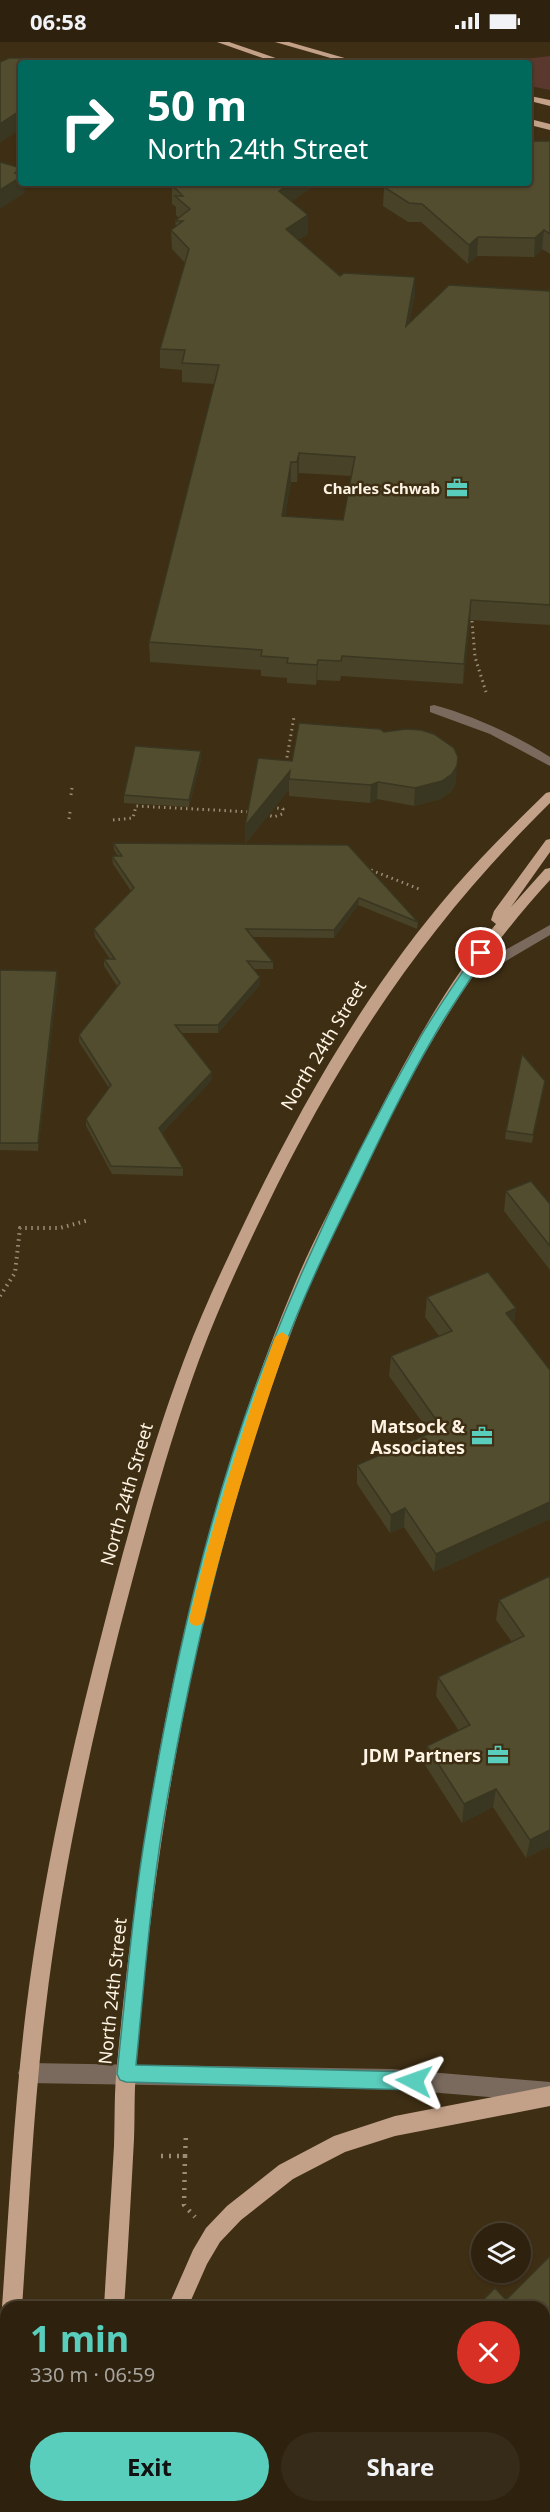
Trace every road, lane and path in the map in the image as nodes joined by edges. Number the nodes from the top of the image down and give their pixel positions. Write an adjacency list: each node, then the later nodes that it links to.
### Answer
1 (221, 42): 3 (main road)
2 (279, 42): 4 (main road)
3 (277, 60)
4 (347, 60)
5 (532, 99): 6 (main road)
6 (550, 103)
7 (532, 122): 8 (main road)
8 (550, 127)
9 (472, 621): 10 (path)
10 (486, 692)
11 (434, 709): 15 (street)
12 (294, 717): 14 (path)
13 (278, 761): 14 (path)
14 (286, 761): 16 (path)
15 (550, 762)
16 (285, 770)
17 (72, 788): 18 (path)
18 (71, 795)
19 (550, 796): 35 (main road, North 24th Street)
20 (279, 800): 21 (path)
21 (277, 807): 21 (path)
22 (70, 812): 24 (path)
23 (253, 812): 25 (path)
24 (69, 819)
25 (113, 820)
26 (550, 843): 31 (main road)
27 (371, 870): 29 (path)
28 (550, 872): 31 (main road, North 24th Street)
29 (419, 889)
30 (550, 929): 32 (street)
31 (491, 939): 32 (main road, North 24th Street)
32 (470, 968): 36 (main road, North 24th Street)
33 (89, 1220): 34 (path)
34 (0, 1296)
35 (28, 2073): 36 (street); 42 (main road, North 24th Street)
36 (126, 2074): 37 (street); 43 (main road, North 24th Street)
37 (550, 2094): 44 (main road)
38 (186, 2134): 40 (path)
39 (161, 2156): 40 (path)
40 (185, 2156): 41 (path)
41 (197, 2220)
42 (12, 2301)
43 (114, 2301)
44 (181, 2301)

